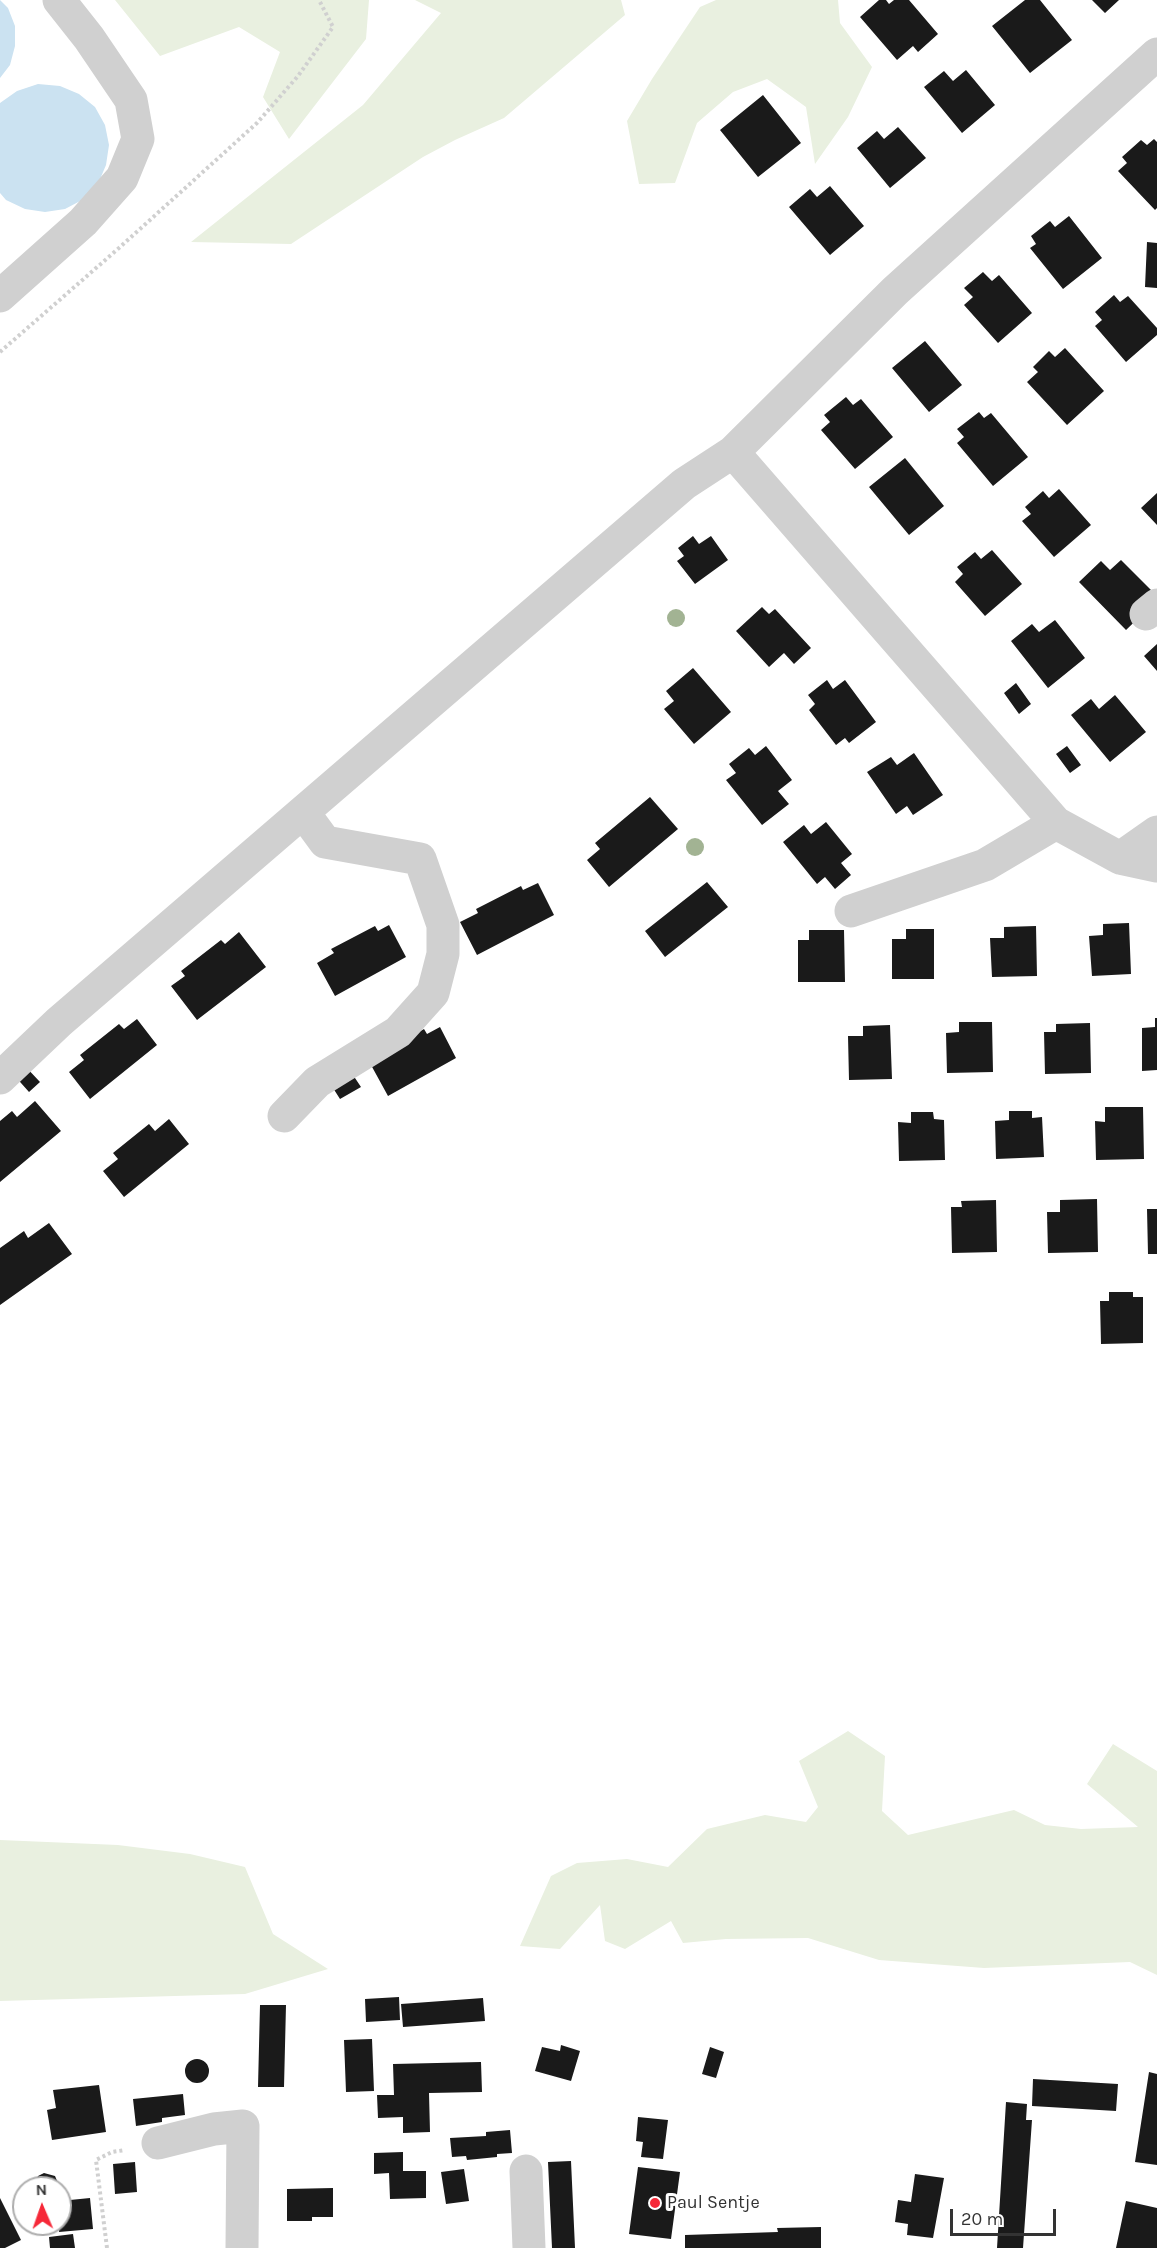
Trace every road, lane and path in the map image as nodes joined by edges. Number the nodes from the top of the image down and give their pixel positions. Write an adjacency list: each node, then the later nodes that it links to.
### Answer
1 (59, 0): 4 (street)
2 (319, 0): 5 (path)
3 (1157, 54): 6 (street)
4 (0, 296)
5 (0, 352)
6 (733, 452): 7 (street); 8 (street)
7 (303, 812): 13 (street); 14 (street)
8 (1056, 823): 10 (street); 12 (street)
9 (1157, 832): 10 (street)
10 (1120, 858): 11 (street)
11 (1157, 866)
12 (851, 911)
13 (0, 1078)
14 (284, 1116)
15 (158, 2143): 19 (street)
16 (96, 2160): 18 (path)
17 (526, 2171): 20 (street)
18 (107, 2248)
19 (242, 2248)
20 (529, 2248)

